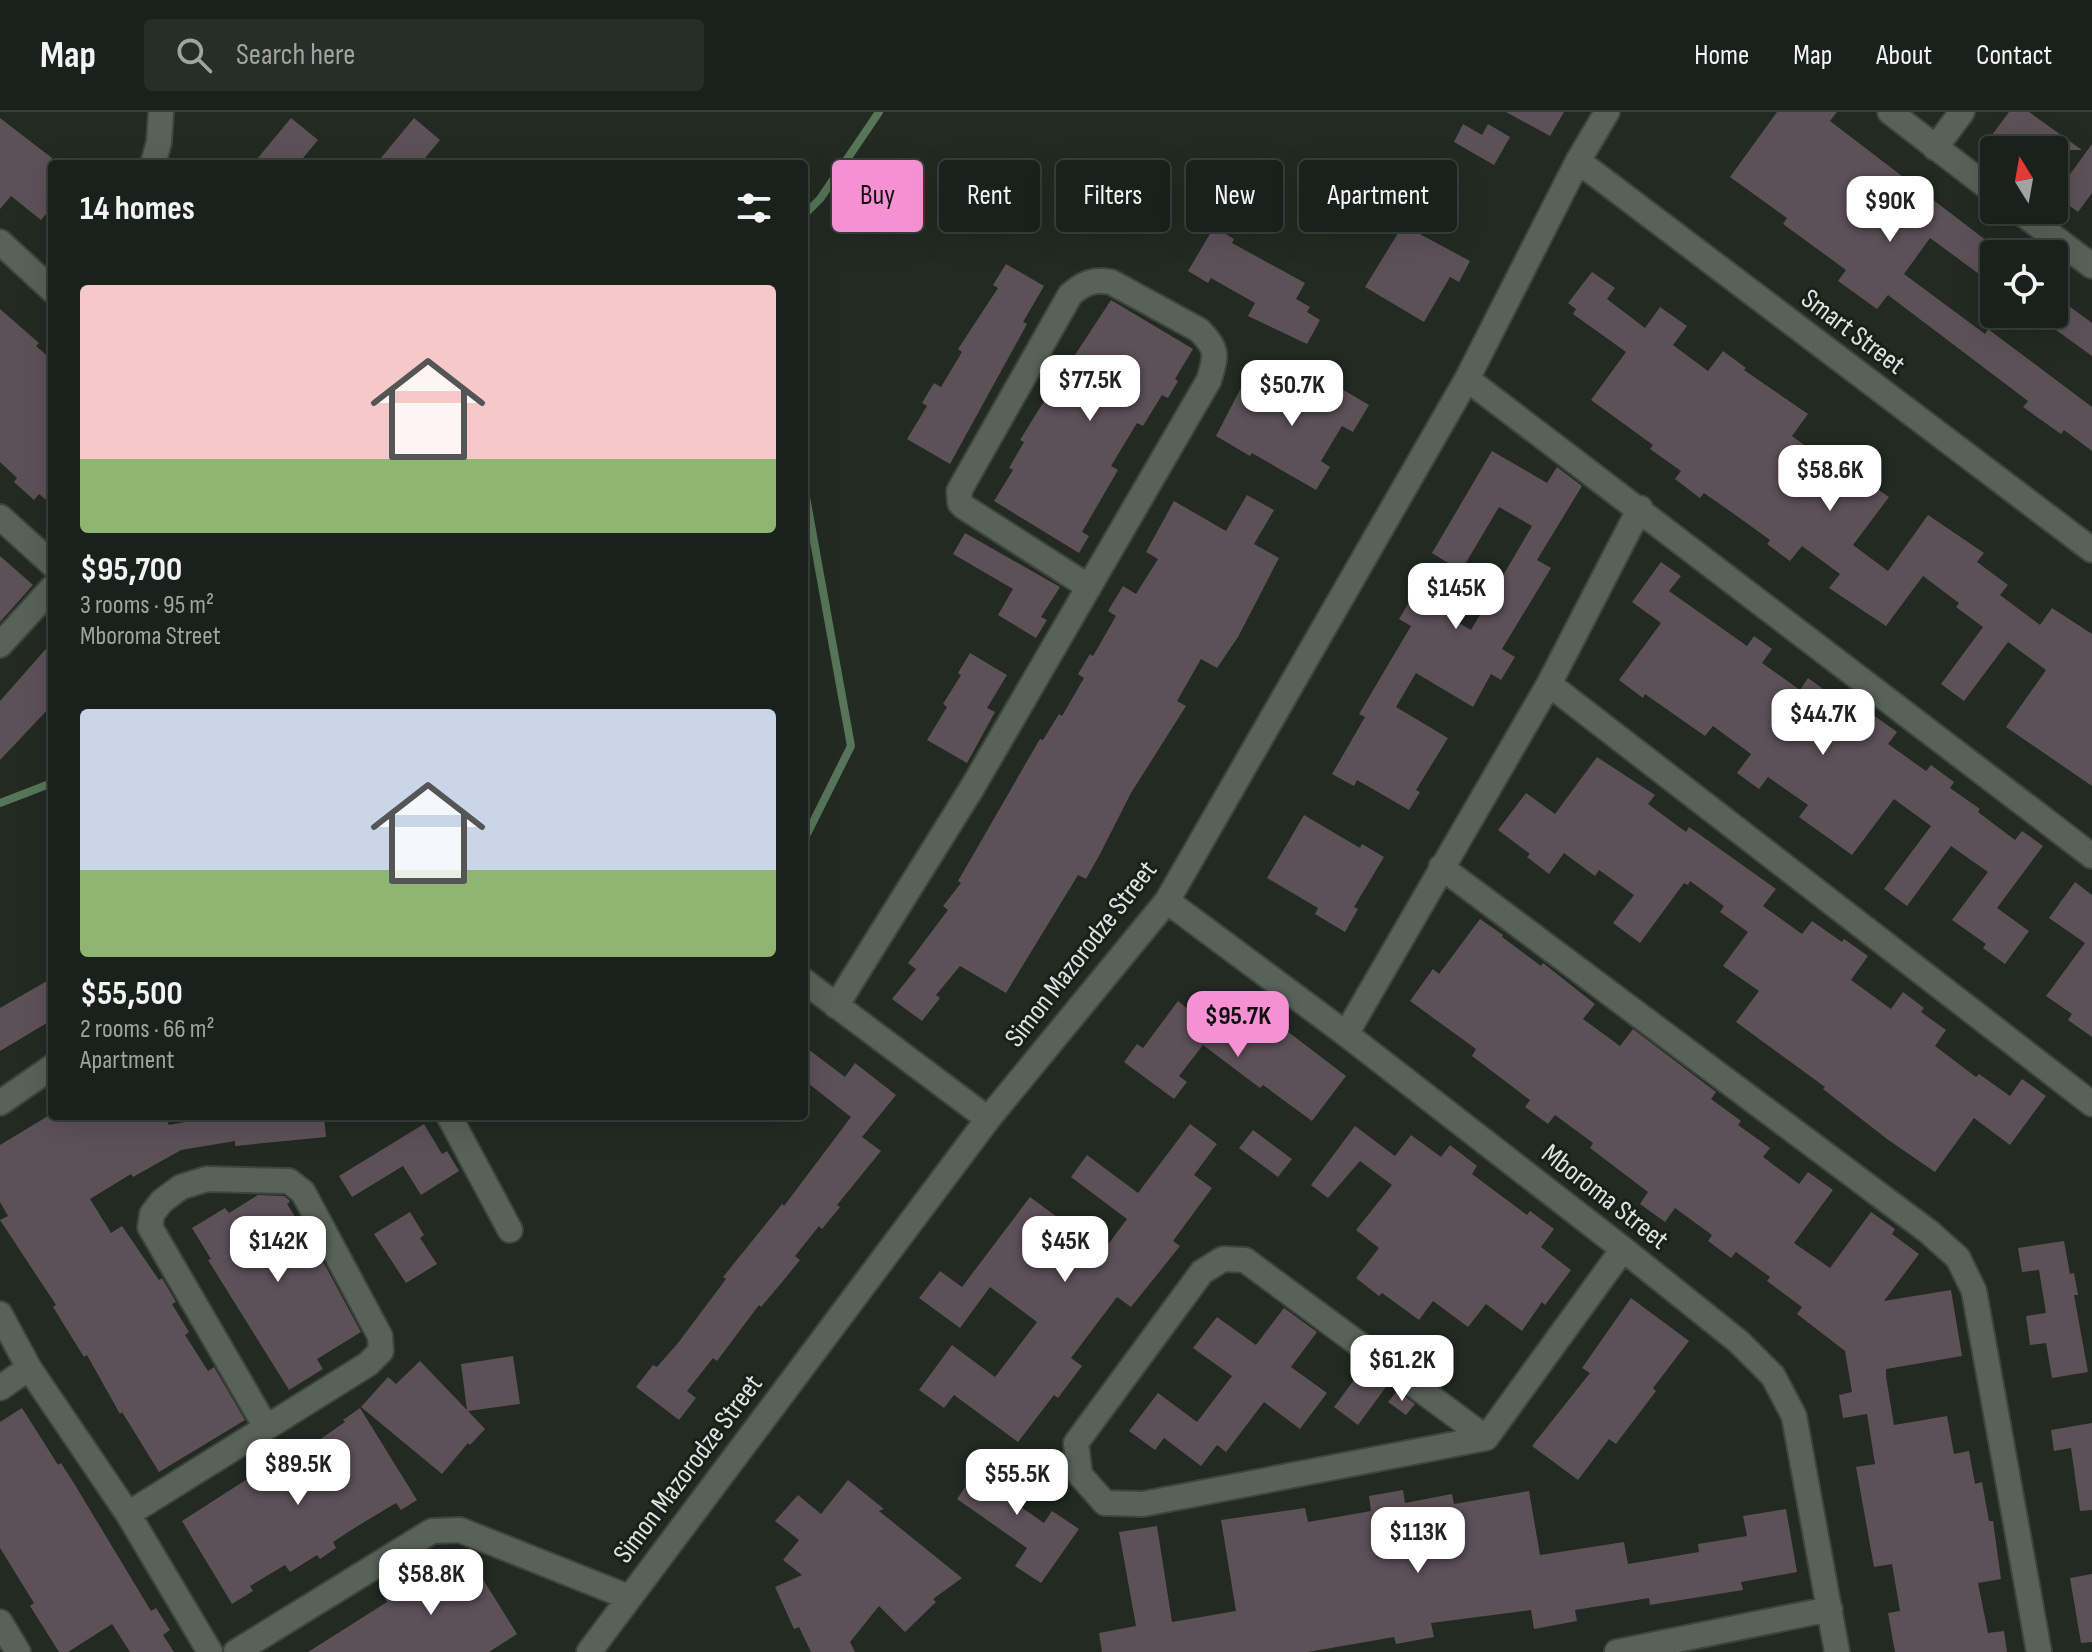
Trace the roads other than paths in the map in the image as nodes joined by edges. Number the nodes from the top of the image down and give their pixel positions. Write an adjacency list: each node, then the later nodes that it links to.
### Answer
1 (161, 112): 6 (street)
2 (1607, 112): 7 (street, Simon Mazorodze Street)
3 (1890, 112): 5 (street)
4 (1962, 112): 5 (street)
5 (1935, 148): 8 (street)
6 (154, 160)
7 (1578, 161): 13 (street, Simon Mazorodze Street); 16 (street, Smart Street)
8 (1980, 182)
9 (2036, 224): 11 (street)
10 (0, 242): 12 (street)
11 (2092, 266)
12 (48, 286)
13 (1467, 379): 14 (street); 24 (street, Simon Mazorodze Street)
14 (1640, 508): 21 (street); 22 (street)
15 (0, 517): 17 (street)
16 (2092, 550)
17 (48, 560)
18 (1089, 587): 18 (street); 26 (street)
19 (48, 592): 20 (street)
20 (0, 645)
21 (1549, 684): 23 (street); 30 (street)
22 (2092, 856)
23 (1441, 867): 27 (street); 50 (street)
24 (1167, 901): 27 (street, Mboroma Street); 31 (street, Simon Mazorodze Street)
25 (808, 984): 26 (street)
26 (836, 1006): 31 (street)
27 (1346, 1034): 34 (street, Mboroma Street)
28 (48, 1070): 29 (street)
29 (0, 1103)
30 (2092, 1104)
31 (988, 1119): 41 (street, Simon Mazorodze Street)
32 (451, 1120): 33 (street)
33 (510, 1230)
34 (1623, 1249): 39 (street); 42 (street, Mboroma Street)
35 (0, 1314): 36 (street)
36 (29, 1368): 37 (street); 40 (street)
37 (0, 1388)
38 (266, 1427): 38 (street); 40 (street)
39 (1486, 1438): 39 (street)
40 (128, 1514): 45 (street)
41 (628, 1597): 46 (street); 47 (street, Simon Mazorodze Street)
42 (1830, 1609): 48 (street); 49 (street, Mboroma Street)
43 (0, 1622): 44 (street)
44 (18, 1652)
45 (210, 1652)
46 (236, 1652)
47 (589, 1652)
48 (1617, 1652)
49 (1837, 1652)
50 (2039, 1652)

